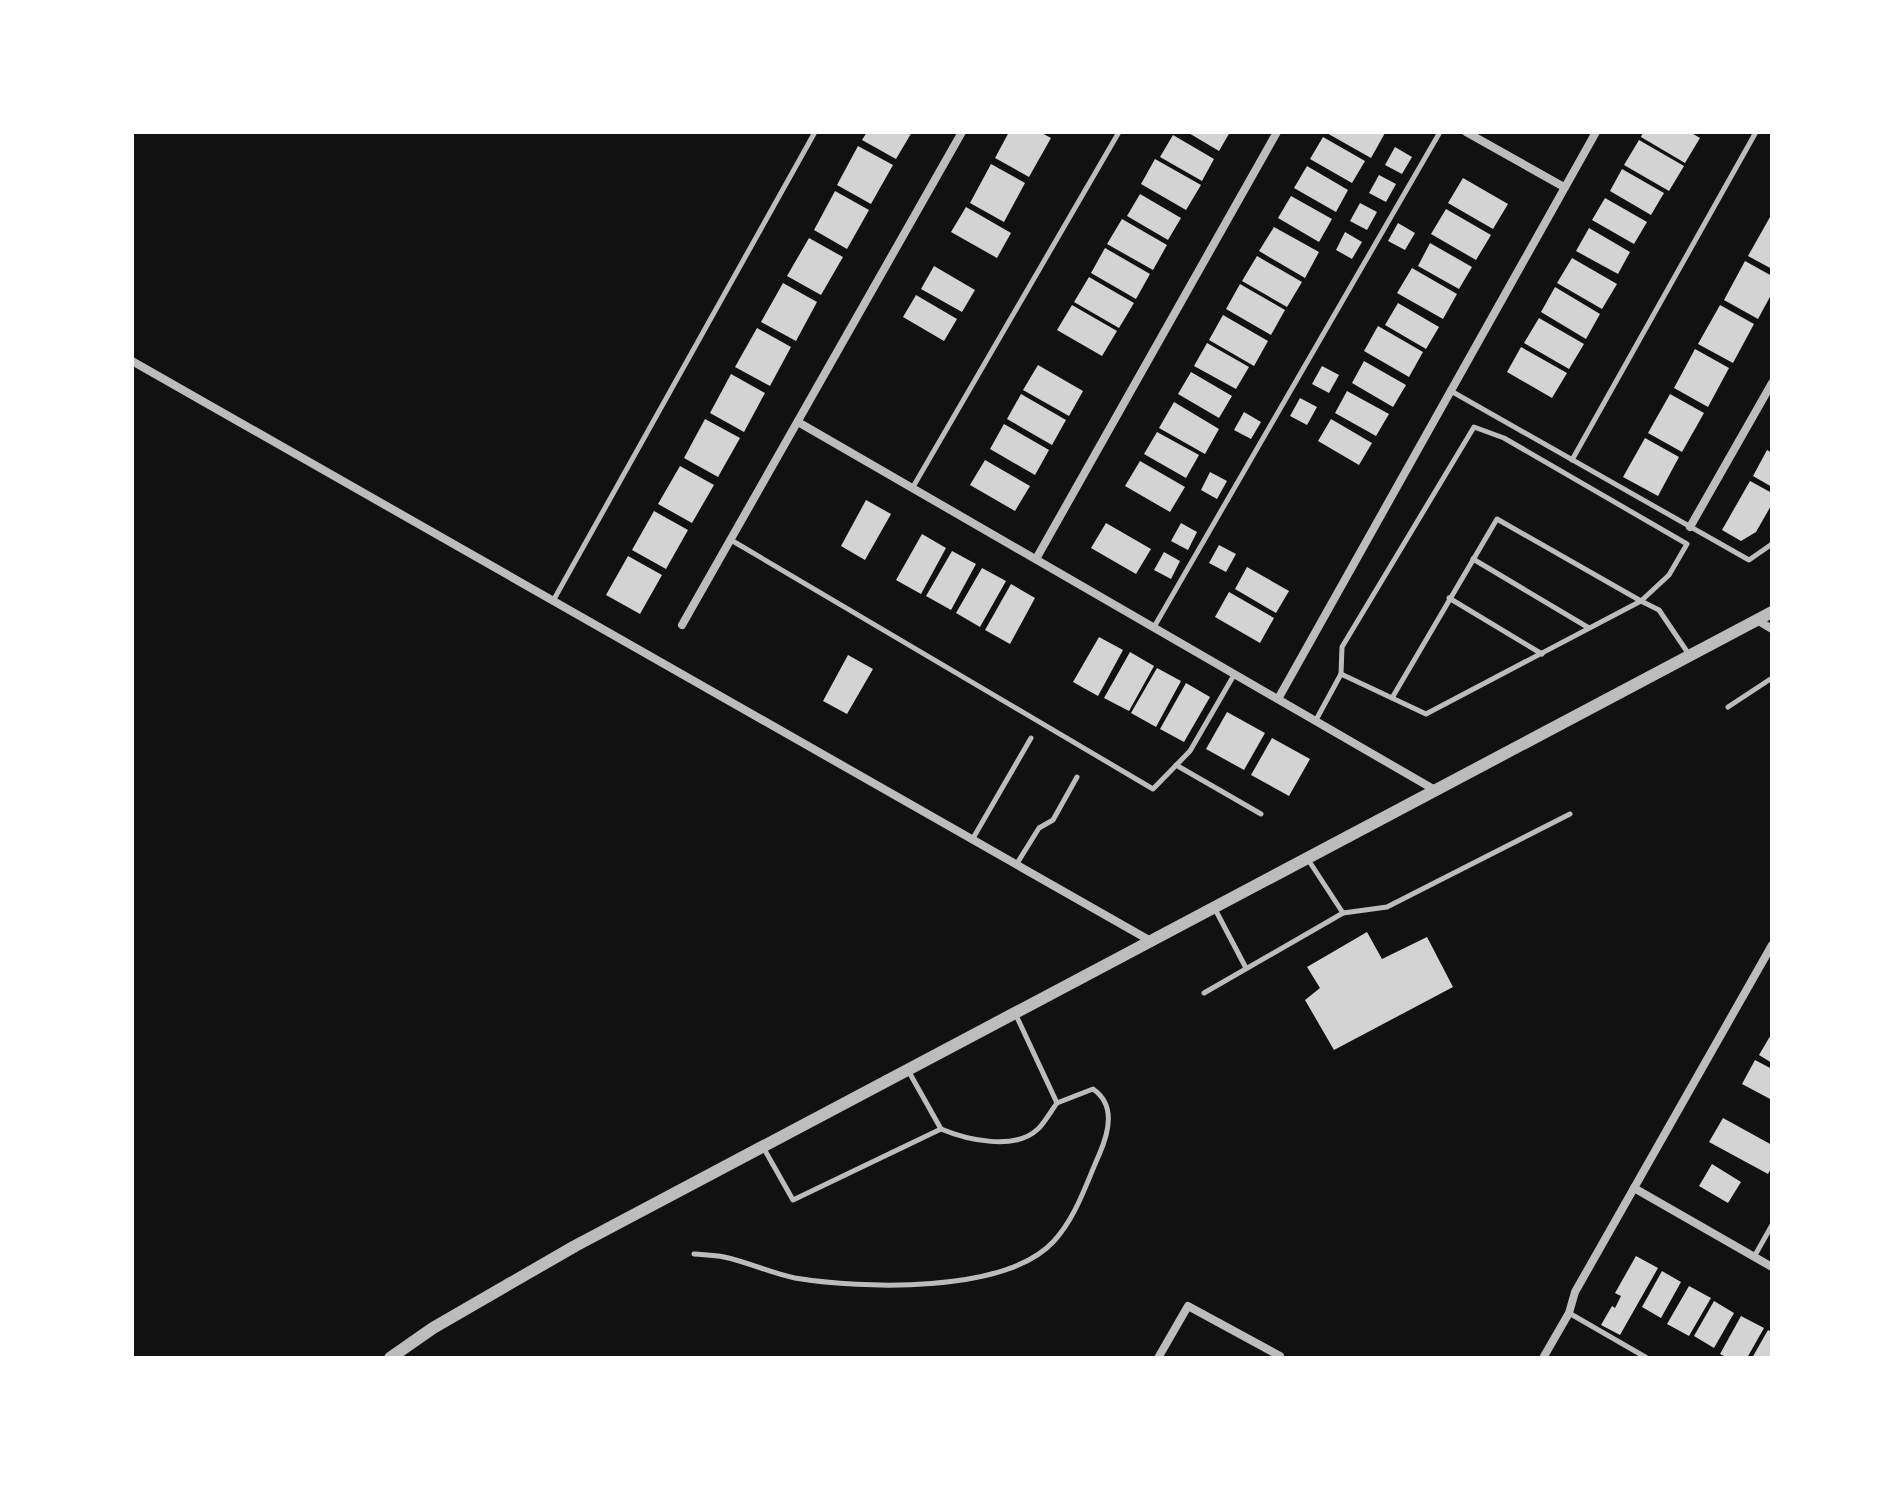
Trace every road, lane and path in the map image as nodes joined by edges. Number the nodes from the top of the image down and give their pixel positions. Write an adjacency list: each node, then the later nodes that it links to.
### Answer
1 (815, 132): 22 (lane)
2 (962, 132): 13 (street)
3 (1119, 132): 15 (lane)
4 (1277, 132): 19 (street)
5 (1440, 132): 27 (lane)
6 (1466, 132): 9 (street)
7 (1596, 132): 9 (street)
8 (1756, 132): 14 (lane)
9 (1564, 187): 12 (street)
10 (132, 361): 22 (street)
11 (1772, 383): 16 (street)
12 (1450, 390): 14 (lane); 36 (street)
13 (798, 422): 15 (street); 17 (street)
14 (1572, 460): 16 (lane)
15 (912, 488): 19 (street)
16 (1690, 527): 18 (lane)
17 (731, 540): 26 (street); 40 (lane)
18 (1772, 544)
19 (1036, 559): 27 (street)
20 (1473, 559): 21 (lane); 23 (lane); 28 (lane)
21 (1449, 598): 30 (lane); 35 (lane)
22 (553, 601): 45 (street)
23 (1641, 601): 28 (lane); 31 (lane); 33 (lane)
24 (1772, 612): 25 (street)
25 (1757, 620): 29 (street); 31 (street)
26 (682, 625)
27 (1154, 627): 32 (street)
28 (1589, 628): 30 (lane)
29 (1772, 629)
30 (1542, 654): 35 (lane)
31 (1690, 655): 42 (street)
32 (1234, 674): 36 (street); 40 (lane)
33 (1341, 674): 35 (lane); 38 (lane)
34 (1772, 678): 37 (lane)
35 (1392, 698)
36 (1278, 699): 38 (street)
37 (1728, 707)
38 (1315, 721): 42 (street)
39 (1031, 738): 45 (lane)
40 (1176, 765): 43 (lane)
41 (1077, 777): 47 (lane)
42 (1435, 790): 46 (street)
43 (1261, 814)
44 (1570, 814): 49 (lane)
45 (972, 840): 47 (street)
46 (1307, 858): 48 (street); 49 (lane)
47 (1016, 865): 50 (street)
48 (1213, 907): 50 (street); 52 (lane)
49 (1343, 913): 52 (lane)
50 (1149, 940): 54 (street)
51 (1771, 948): 59 (street)
52 (1246, 968): 53 (lane)
53 (1204, 993)
54 (1014, 1012): 55 (street); 56 (lane)
55 (908, 1069): 57 (lane); 58 (street)
56 (1057, 1103): 57 (lane); 61 (lane)
57 (941, 1129): 58 (lane)
58 (762, 1146): 65 (street)
59 (1634, 1188): 62 (street); 64 (street)
60 (1772, 1225): 62 (lane)
61 (694, 1254)
62 (1754, 1257): 63 (street)
63 (1772, 1267)
64 (1569, 1313): 68 (street); 69 (lane)
65 (390, 1358)
66 (1158, 1358): 67 (street)
67 (1279, 1358)
68 (1543, 1358)
69 (1647, 1358)

